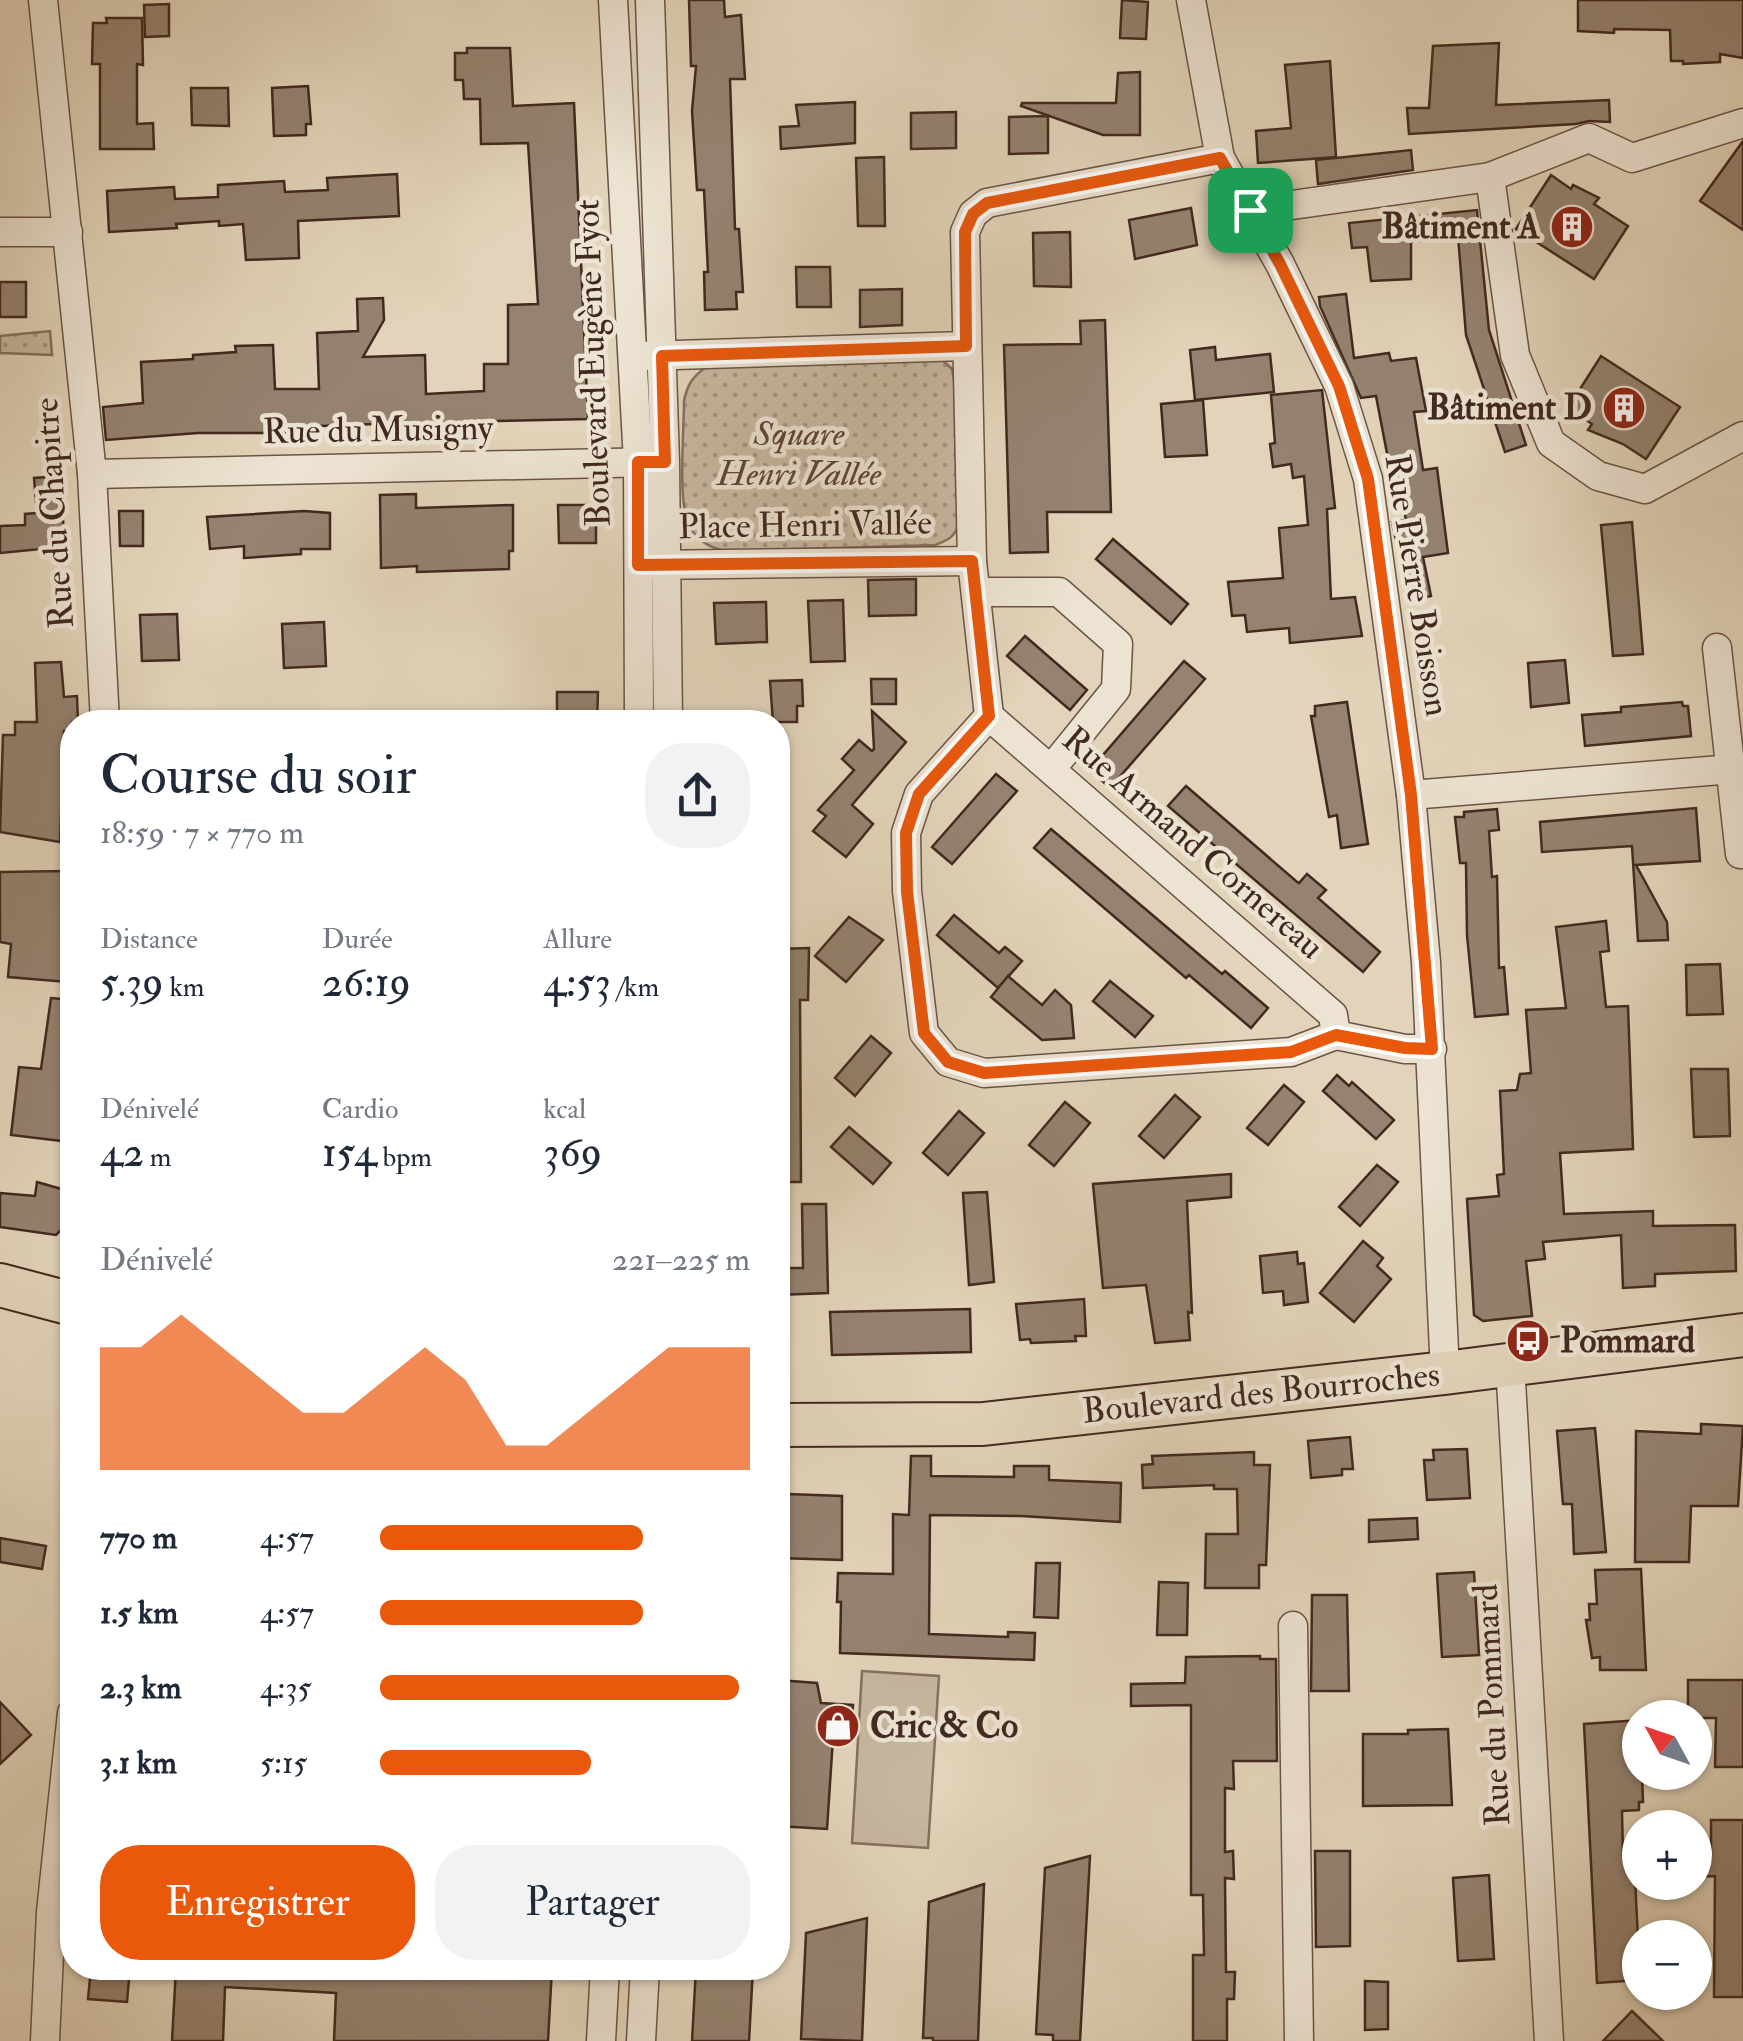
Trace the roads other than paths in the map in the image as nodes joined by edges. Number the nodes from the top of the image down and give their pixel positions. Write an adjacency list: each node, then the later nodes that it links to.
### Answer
1 (43, 0): 10 (street, Rue du Chapitre)
2 (612, 0): 13 (street, Boulevard Eugène Fyot)
3 (650, 0): 12 (street, Boulevard Eugène Fyot)
4 (1191, 0): 6 (street, Rue Pierre Boisson)
5 (1743, 123): 7 (street)
6 (1220, 158): 8 (street, Rue Pierre Boisson); 11 (street)
7 (1490, 177): 8 (street); 14 (street)
8 (1250, 210): 27 (street, Rue Pierre Boisson)
9 (0, 232): 10 (street)
10 (68, 232): 16 (street, Rue du Chapitre)
11 (966, 346): 12 (street); 17 (street)
12 (662, 356): 13 (street); 15 (street, Boulevard Eugène Fyot)
13 (632, 357): 15 (street, Boulevard Eugène Fyot)
14 (1743, 436)
15 (652, 462): 16 (street, Rue du Musigny); 18 (street, Boulevard Eugène Fyot)
16 (92, 474): 21 (street, Rue du Chapitre)
17 (972, 561): 18 (street, Place Henri Vallée); 19 (street)
18 (652, 565): 22 (street, Boulevard Eugène Fyot); 23 (street, Boulevard Eugène Fyot)
19 (976, 592): 24 (street); 25 (street)
20 (1717, 648): 26 (street)
21 (104, 710)
22 (640, 710)
23 (667, 710)
24 (989, 716): 25 (street, Rue Armand Cornereau); 29 (street)
25 (1052, 768): 29 (street, Rue Armand Cornereau)
26 (1733, 770): 27 (street); 28 (street)
27 (1411, 795): 30 (street, Rue Pierre Boisson)
28 (1740, 854)
29 (1336, 1035): 30 (street)
30 (1432, 1049): 35 (street, Rue Pierre Boisson)
31 (0, 1286): 32 (main road)
32 (60, 1301)
33 (1743, 1335): 34 (main road, Boulevard des Bourroches)
34 (1510, 1364): 35 (main road, Boulevard des Bourroches); 45 (street, Rue du Pommard)
35 (1445, 1374): 36 (main road, Boulevard des Bourroches)
36 (790, 1424)
37 (1294, 1626): 44 (street)
38 (60, 1832): 41 (street)
39 (604, 1980): 42 (street)
40 (644, 1980): 43 (street)
41 (45, 2041)
42 (601, 2041)
43 (641, 2041)
44 (1299, 2041)
45 (1549, 2041)

